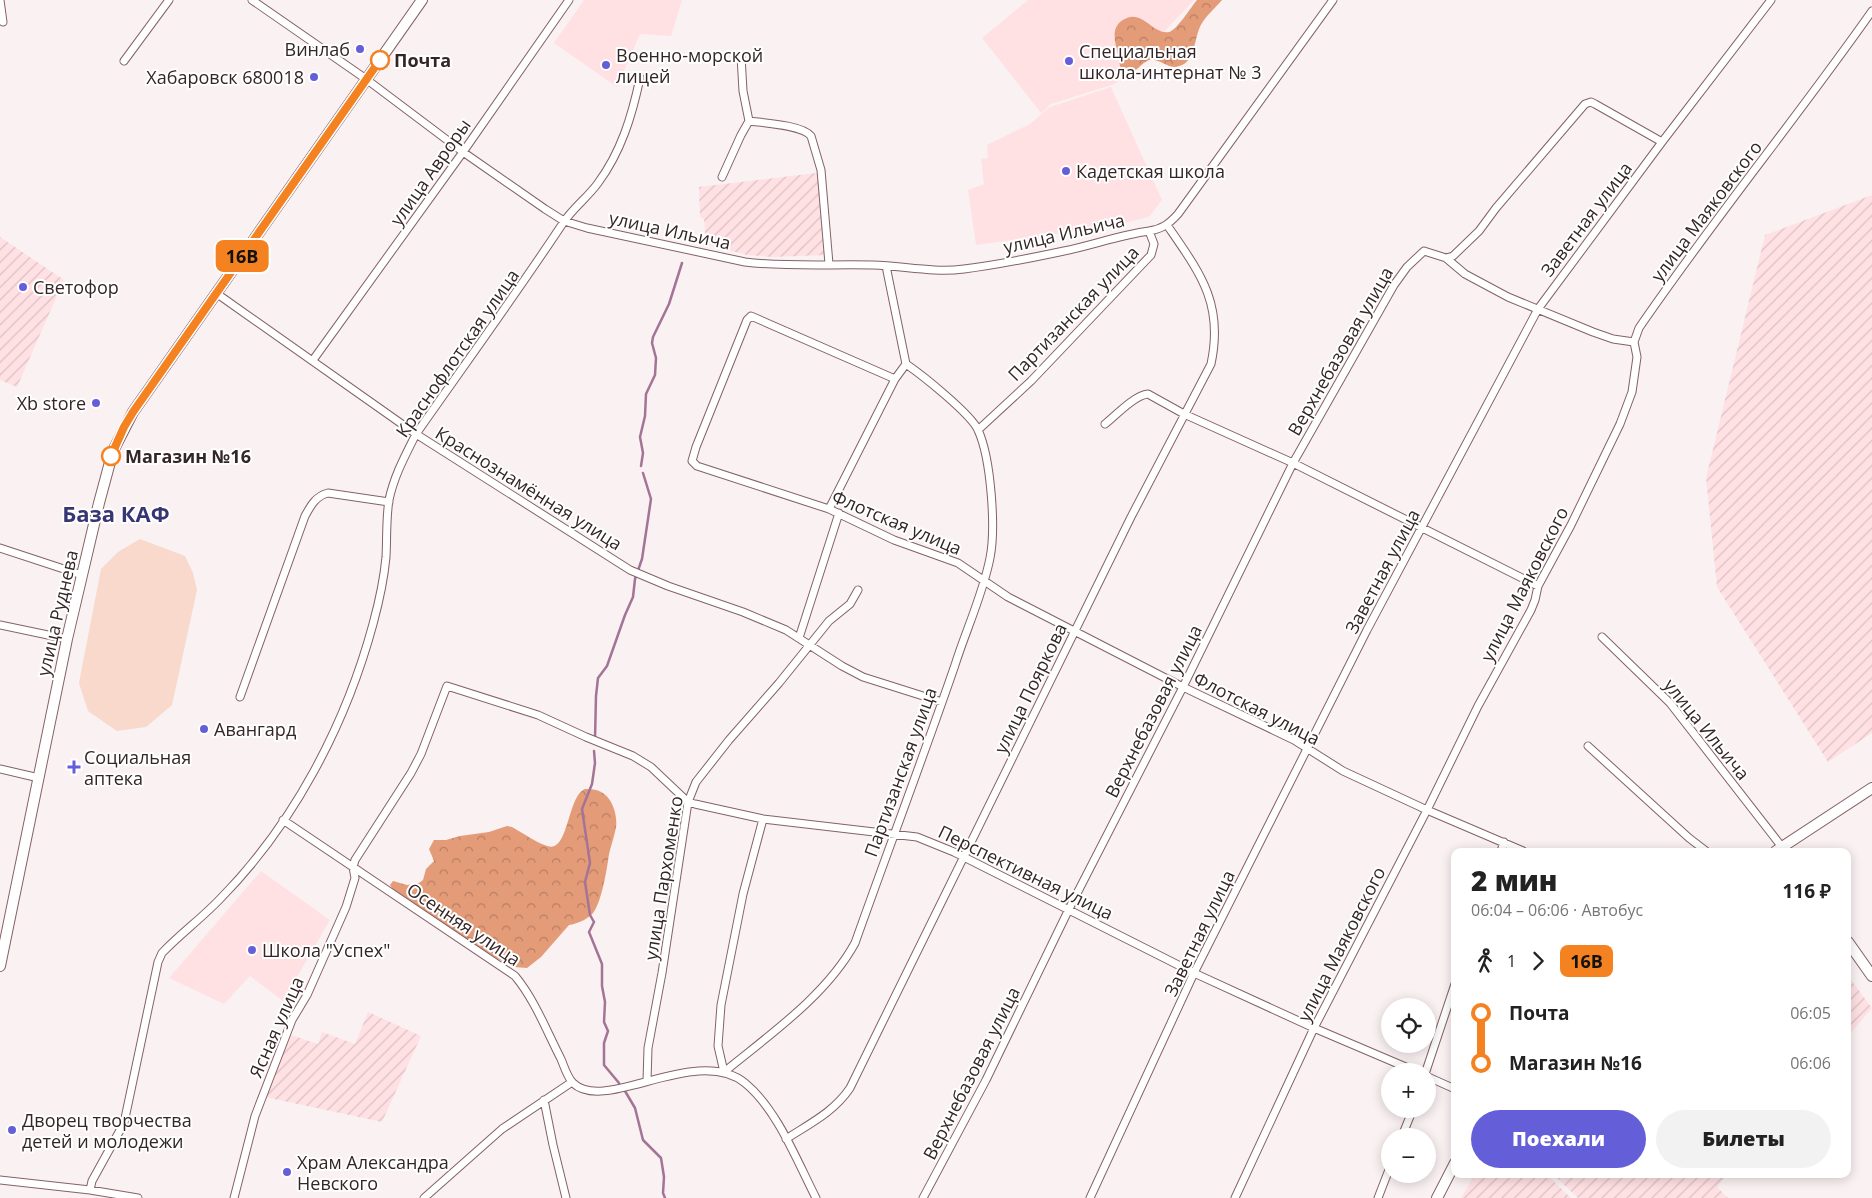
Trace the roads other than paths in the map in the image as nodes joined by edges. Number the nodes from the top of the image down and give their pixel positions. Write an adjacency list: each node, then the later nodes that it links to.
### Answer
1 (0, 0): 10 (street)
2 (169, 0): 12 (street)
3 (252, 0): 14 (street, улица Ильича)
4 (422, 0): 14 (main road, улица Руднева)
5 (569, 0): 17 (street, улица Авроры)
6 (1322, 0): 8 (street)
7 (1771, 0): 16 (street, Заветная улица)
8 (1331, 3): 20 (street, Партизанская улица)
9 (1872, 12): 27 (street, улица Маяковского)
10 (3, 22)
11 (741, 56): 15 (street)
12 (124, 61)
13 (640, 78): 19 (street, Краснофлотская улица)
14 (366, 79): 17 (street, улица Ильича); 25 (main road, улица Руднева)
15 (749, 121): 18 (street); 23 (street)
16 (1662, 142): 22 (street); 26 (street, Заветная улица)
17 (463, 152): 19 (street, улица Ильича); 28 (street, улица Авроры)
18 (722, 177)
19 (564, 221): 23 (street, улица Ильича); 34 (street, Краснофлотская улица)
20 (1167, 225): 21 (street, Партизанская улица); 31 (street, улица Пояркова)
21 (1149, 231): 24 (street, улица Ильича); 33 (street, Партизанская улица)
22 (1446, 258): 26 (street); 35 (street, Верхнебазовая улица)
23 (830, 264): 24 (street, улица Ильича)
24 (886, 266): 29 (street)
25 (216, 293): 28 (street, Краснознамённая улица); 41 (main road, улица Руднева)
26 (1538, 309): 27 (street); 39 (street, Заветная улица)
27 (1634, 342): 43 (street, улица Маяковского)
28 (313, 360): 34 (street, Краснознамённая улица)
29 (906, 364): 30 (street); 33 (street, Партизанская улица)
30 (895, 379): 37 (street); 37 (street, Флотская улица)
31 (1184, 414): 32 (street); 35 (street); 46 (street, улица Пояркова)
32 (1105, 424)
33 (978, 430): 42 (street, Партизанская улица)
34 (416, 434): 36 (street, Краснофлотская улица); 48 (street, Краснознамённая улица)
35 (1293, 463): 39 (street); 52 (street, Верхнебазовая улица)
36 (389, 502): 53 (street); 63 (street, Краснофлотская улица)
37 (829, 509): 38 (street, Флотская улица)
38 (839, 513): 42 (street, Флотская улица); 48 (street)
39 (1421, 528): 43 (street); 56 (street, Заветная улица)
40 (0, 548): 41 (street)
41 (82, 575): 49 (main road, улица Руднева)
42 (984, 582): 46 (street, Флотская улица); 54 (street, Партизанская улица)
43 (1538, 586): 61 (street, улица Маяковского)
44 (858, 590): 50 (street, улица Пархоменко)
45 (0, 625): 49 (street)
46 (1074, 632): 52 (street, Флотская улица); 71 (street, улица Пояркова)
47 (1602, 636): 69 (street, улица Ильича)
48 (799, 638): 50 (street)
49 (67, 639): 58 (main road, улица Руднева)
50 (808, 646): 54 (street); 60 (street, улица Пархоменко)
51 (447, 686): 60 (street, Перспективная улица); 72 (street, Ясная улица)
52 (1183, 688): 56 (street, Флотская улица); 73 (street, Верхнебазовая улица)
53 (240, 697)
54 (942, 702): 64 (street, Партизанская улица)
55 (1588, 746): 68 (street)
56 (1308, 749): 61 (street, Флотская улица); 76 (street, Заветная улица)
57 (0, 769): 58 (street)
58 (39, 778): 75 (main road, улица Руднева)
59 (1872, 788): 70 (main road)
60 (688, 802): 62 (street, Перспективная улица); 83 (street, улица Пархоменко)
61 (1427, 810): 65 (street, Флотская улица); 79 (street, улица Маяковского)
62 (763, 819): 64 (street, Перспективная улица); 82 (street)
63 (284, 820): 72 (street, Осенняя улица); 92 (street, Краснофлотская улица)
64 (894, 834): 71 (street, Перспективная улица); 82 (street, Партизанская улица)
65 (1504, 842): 66 (street); 67 (street, Флотская улица)
66 (1502, 848)
67 (1517, 848)
68 (1702, 848)
69 (1779, 848)
70 (1784, 848)
71 (965, 857): 73 (street, Перспективная улица); 88 (street, улица Пояркова)
72 (353, 867): 85 (street, Осенняя улица); 94 (street, Ясная улица)
73 (1069, 910): 76 (street, Перспективная улица); 98 (street, Верхнебазовая улица)
74 (1851, 946): 77 (main road)
75 (0, 966)
76 (1194, 973): 79 (street, Перспективная улица); 99 (street, Заветная улица)
77 (1872, 976)
78 (1451, 996): 81 (street)
79 (1314, 1028): 80 (street, Перспективная улица); 100 (street, улица Маяковского)
80 (1396, 1063)
81 (1429, 1063)
82 (724, 1072): 83 (street); 88 (street)
83 (648, 1081): 85 (street)
84 (1436, 1081): 86 (street)
85 (572, 1082): 87 (street)
86 (1451, 1087)
87 (544, 1100): 95 (street); 96 (street)
88 (786, 1140): 97 (street)
89 (1451, 1171): 102 (main road)
90 (0, 1180): 92 (street)
91 (1384, 1183): 101 (street)
92 (90, 1190): 93 (street)
93 (138, 1198)
94 (234, 1198)
95 (424, 1198)
96 (566, 1198)
97 (816, 1198)
98 (923, 1198)
99 (1090, 1198)
100 (1235, 1198)
101 (1378, 1198)
102 (1437, 1198)

